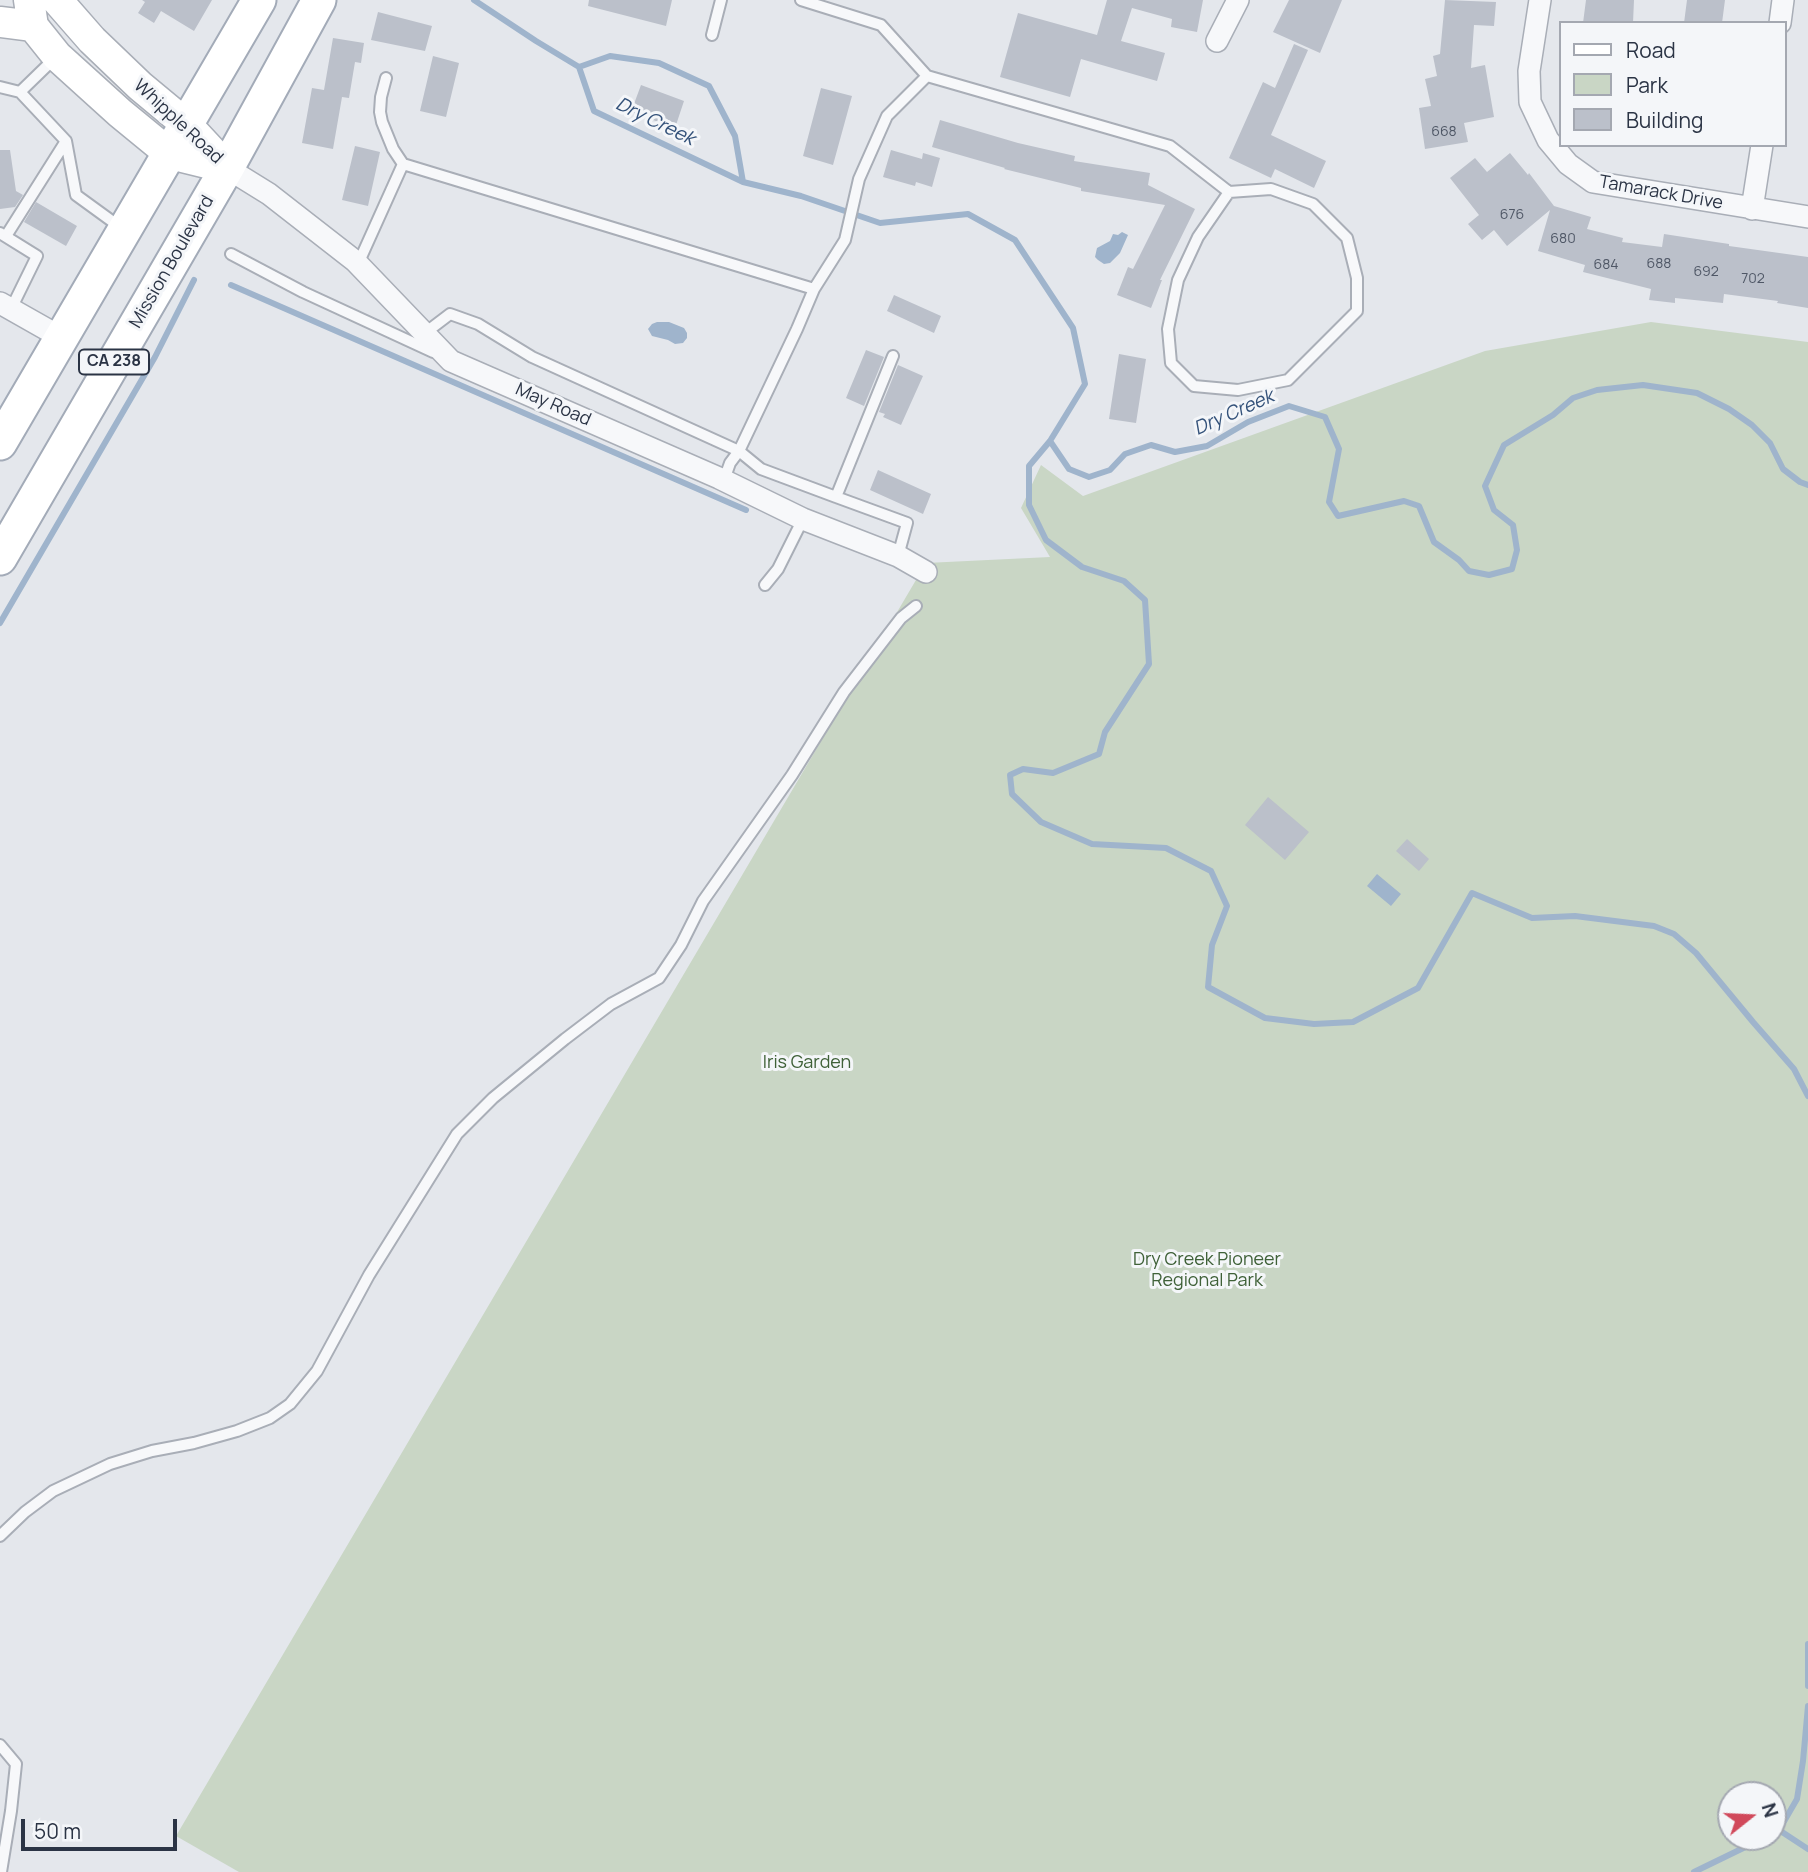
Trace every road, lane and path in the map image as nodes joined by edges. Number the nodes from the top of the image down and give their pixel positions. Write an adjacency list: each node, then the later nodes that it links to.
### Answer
1 (57, 0): 19 (main road, Whipple Road)
2 (259, 0): 19 (main road, CA 238)
3 (319, 0): 24 (main road, Mission Boulevard / CA 238)
4 (721, 0): 12 (lane)
5 (801, 0): 15 (lane)
6 (1238, 0): 13 (street)
7 (1540, 0): 26 (street, Tamarack Drive)
8 (1783, 0): 10 (street)
9 (31, 13): 11 (main road); 14 (main road, Whipple Road)
10 (1780, 21)
11 (0, 22)
12 (712, 35)
13 (1217, 41)
14 (57, 56): 18 (lane); 22 (main road, Whipple Road)
15 (927, 76): 25 (lane); 32 (lane)
16 (386, 78): 23 (lane)
17 (0, 88): 18 (lane)
18 (20, 92): 20 (lane)
19 (187, 125): 22 (main road, CA 238); 24 (main road, Whipple Road)
20 (66, 141): 28 (lane); 29 (lane)
21 (1762, 147): 26 (street)
22 (170, 154): 24 (main road, Whipple Road); 28 (main road, CA 238)
23 (403, 164): 31 (lane); 32 (lane)
24 (227, 167): 31 (street, May Road); 44 (main road, Mission Boulevard / CA 238)
25 (1228, 192): 25 (lane)
26 (1752, 209): 27 (street, Tamarack Drive)
27 (1808, 217)
28 (125, 230): 35 (main road, CA 238)
29 (3, 235): 33 (lane)
30 (231, 254): 37 (lane)
31 (358, 264): 34 (street, May Road)
32 (814, 289): 39 (lane)
33 (6, 306): 35 (street)
34 (425, 333): 37 (street, May Road); 39 (lane)
35 (62, 338): 38 (main road, CA 238)
36 (893, 356): 41 (lane)
37 (451, 360): 40 (street, May Road)
38 (0, 443)
39 (739, 451): 40 (lane); 41 (lane)
40 (724, 480): 42 (street, May Road)
41 (836, 497): 43 (lane)
42 (803, 519): 43 (street, May Road); 46 (lane)
43 (898, 556): 45 (street, May Road)
44 (0, 558)
45 (926, 572)
46 (765, 585)
47 (916, 606): 48 (lane)
48 (0, 1536)
49 (0, 1745): 50 (lane)
50 (1, 1872)

